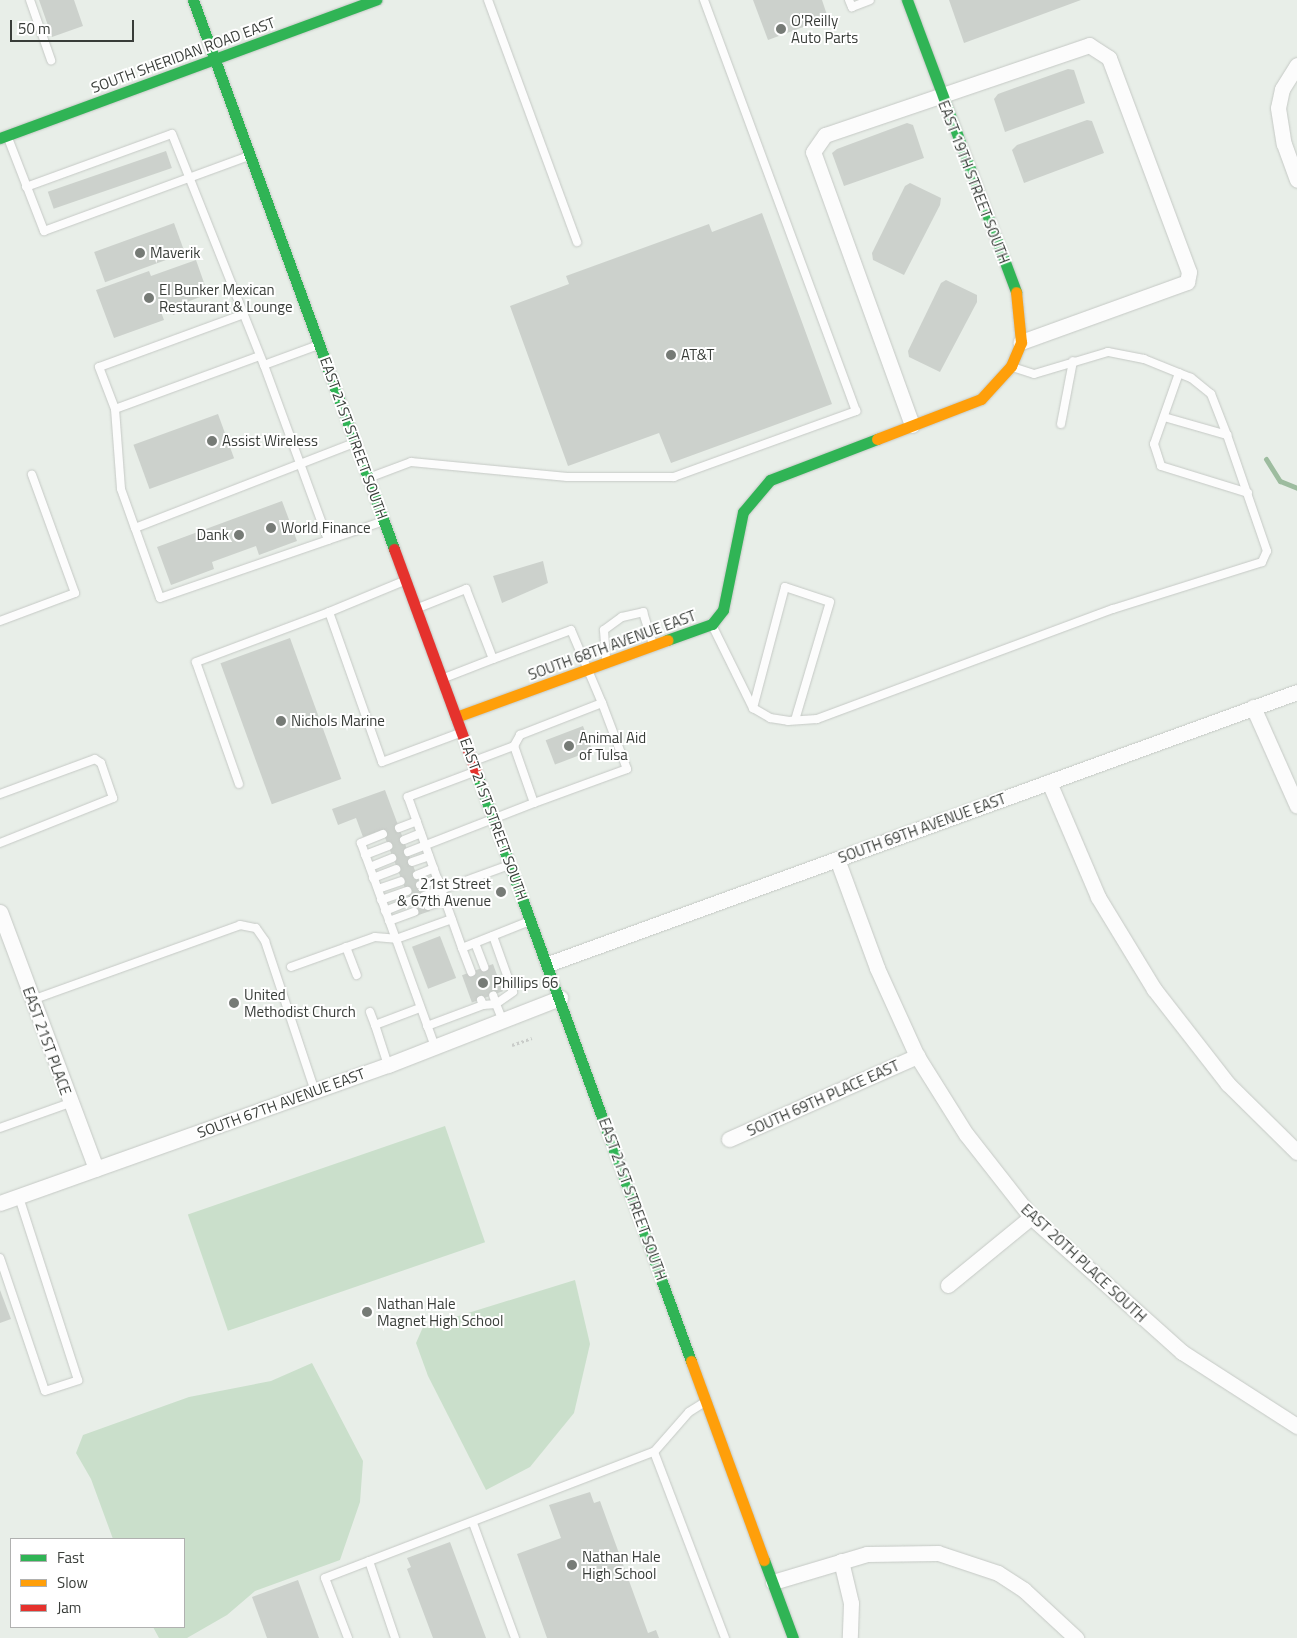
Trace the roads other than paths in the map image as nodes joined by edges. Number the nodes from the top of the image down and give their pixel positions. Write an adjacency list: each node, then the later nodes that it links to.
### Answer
1 (30, 0): 11 (lane)
2 (193, 0): 10 (main road, EAST 21ST STREET SOUTH)
3 (376, 0): 9 (main road, SOUTH SHERIDAN ROAD EAST)
4 (488, 0): 19 (lane)
5 (704, 0): 36 (lane)
6 (849, 0): 7 (lane)
7 (870, 0)
8 (907, 0): 13 (main road, EAST 19TH STREET SOUTH)
9 (363, 2): 10 (main road, SOUTH SHERIDAN ROAD EAST)
10 (215, 59): 14 (main road, SOUTH SHERIDAN ROAD EAST); 15 (main road, EAST 21ST STREET SOUTH)
11 (51, 60)
12 (1297, 65): 17 (street)
13 (942, 95): 21 (main road, EAST 19TH STREET SOUTH); 21 (street); 31 (street)
14 (3, 137): 18 (lane)
15 (251, 155): 16 (lane); 22 (main road, EAST 21ST STREET SOUTH)
16 (191, 178): 18 (lane); 18 (lane); 20 (lane)
17 (1297, 180)
18 (26, 187)
19 (577, 242)
20 (244, 314): 23 (lane); 28 (lane)
21 (1021, 342): 26 (main road, EAST 19TH STREET SOUTH)
22 (320, 344): 25 (lane); 33 (main road, EAST 21ST STREET SOUTH)
23 (260, 356): 25 (lane); 28 (lane)
24 (1073, 361): 26 (lane); 27 (lane); 30 (lane)
25 (264, 365): 34 (lane)
26 (1011, 366): 31 (main road, SOUTH 68TH AVENUE EAST)
27 (1179, 373): 29 (lane); 32 (lane)
28 (115, 409): 39 (lane)
29 (1164, 417): 32 (lane); 37 (lane)
30 (1061, 424)
31 (912, 425): 45 (main road, SOUTH 68TH AVENUE EAST)
32 (1227, 435): 37 (lane)
33 (356, 443): 34 (lane); 36 (main road, EAST 21ST STREET SOUTH)
34 (300, 464): 39 (lane); 40 (lane)
35 (32, 475): 44 (lane)
36 (369, 478): 38 (main road, EAST 21ST STREET SOUTH)
37 (1248, 493): 56 (lane)
38 (384, 521): 40 (lane); 41 (main road, EAST 21ST STREET SOUTH)
39 (135, 528): 40 (lane)
40 (328, 540)
41 (406, 580): 42 (main road, EAST 21ST STREET SOUTH); 43 (lane)
42 (416, 608): 47 (lane); 50 (main road, EAST 21ST STREET SOUTH)
43 (329, 612): 57 (lane); 61 (lane)
44 (0, 621)
45 (712, 624): 46 (main road, SOUTH 68TH AVENUE EAST); 54 (lane)
46 (653, 646): 48 (main road, SOUTH 68TH AVENUE EAST); 48 (lane)
47 (493, 659): 49 (lane); 50 (lane)
48 (606, 663): 49 (main road, SOUTH 68TH AVENUE EAST)
49 (586, 670): 52 (lane); 55 (main road, SOUTH 68TH AVENUE EAST)
50 (442, 679): 55 (main road, EAST 21ST STREET SOUTH)
51 (1297, 692): 53 (street, SOUTH 69TH AVENUE EAST)
52 (602, 703): 58 (lane); 63 (lane)
53 (1253, 707): 60 (street, SOUTH 69TH AVENUE EAST); 64 (street)
54 (752, 708): 56 (lane); 56 (lane)
55 (456, 718): 57 (main road, EAST 21ST STREET SOUTH)
56 (795, 720)
57 (462, 732): 59 (main road, EAST 21ST STREET SOUTH)
58 (514, 746): 59 (lane); 63 (lane)
59 (475, 766): 65 (main road, EAST 21ST STREET SOUTH); 66 (lane)
60 (1049, 782): 78 (street, SOUTH 69TH AVENUE EAST); 129 (street)
61 (239, 784)
62 (0, 794): 71 (lane)
63 (534, 803): 65 (lane)
64 (1297, 806)
65 (494, 820): 73 (lane); 80 (main road, EAST 21ST STREET SOUTH)
66 (417, 821): 67 (lane); 68 (lane)
67 (399, 828)
68 (421, 833): 70 (lane); 73 (lane)
69 (383, 834): 75 (lane)
70 (404, 840)
71 (0, 843)
72 (388, 846): 75 (lane)
73 (426, 846): 74 (lane); 76 (lane)
74 (408, 852)
75 (365, 855): 81 (lane)
76 (429, 856): 79 (lane); 82 (lane)
77 (392, 858): 81 (lane)
78 (837, 859): 108 (street, SOUTH 69TH AVENUE EAST); 123 (street, EAST 20TH PLACE SOUTH)
79 (412, 862)
80 (511, 864): 90 (lane); 102 (main road, EAST 21ST STREET SOUTH)
81 (370, 867): 85 (lane)
82 (434, 868): 84 (lane); 86 (lane)
83 (396, 869): 85 (lane)
84 (416, 875)
85 (373, 878): 89 (lane)
86 (438, 879): 88 (lane); 90 (lane)
87 (401, 881): 89 (lane)
88 (420, 885)
89 (378, 889): 93 (lane)
90 (441, 889): 92 (lane); 94 (lane)
91 (407, 891): 93 (lane)
92 (424, 896)
93 (381, 900): 97 (lane)
94 (445, 900): 96 (lane); 100 (lane)
95 (410, 901): 97 (lane)
96 (428, 906)
97 (385, 911): 101 (lane)
98 (0, 912): 115 (street, EAST 21ST PLACE)
99 (414, 912): 101 (lane)
100 (452, 919): 104 (lane); 107 (lane)
101 (389, 921): 104 (lane)
102 (532, 921): 103 (lane); 108 (main road, EAST 21ST STREET SOUTH)
103 (493, 936): 105 (lane); 116 (lane)
104 (396, 939): 106 (lane); 117 (lane)
105 (475, 943): 107 (lane); 110 (lane)
106 (346, 947): 109 (lane); 112 (lane)
107 (462, 948): 111 (lane)
108 (548, 964): 114 (main road, EAST 21ST STREET SOUTH)
109 (291, 967)
110 (484, 967)
111 (471, 972)
112 (357, 975)
113 (493, 995): 116 (lane)
114 (560, 998): 119 (street, SOUTH 67TH AVENUE EAST); 136 (main road, EAST 21ST STREET SOUTH)
115 (32, 1000): 125 (lane); 126 (street, EAST 21ST PLACE)
116 (496, 1004): 119 (lane); 121 (lane)
117 (420, 1008): 120 (lane); 121 (lane)
118 (370, 1012): 120 (lane)
119 (503, 1021): 122 (street, SOUTH 67TH AVENUE EAST)
120 (375, 1025): 124 (lane)
121 (427, 1026): 122 (lane)
122 (435, 1047): 124 (street, SOUTH 67TH AVENUE EAST)
123 (917, 1056): 128 (street, SOUTH 69TH PLACE EAST); 133 (street, EAST 20TH PLACE SOUTH)
124 (388, 1065): 125 (street, SOUTH 67TH AVENUE EAST)
125 (315, 1091): 130 (street, SOUTH 67TH AVENUE EAST)
126 (70, 1103): 127 (lane); 130 (street, EAST 21ST PLACE)
127 (0, 1128)
128 (729, 1139)
129 (1297, 1152)
130 (96, 1168): 131 (street, SOUTH 67TH AVENUE EAST)
131 (19, 1197): 132 (street, SOUTH 67TH AVENUE EAST); 134 (lane)
132 (0, 1203)
133 (1031, 1217): 135 (street); 137 (street, EAST 20TH PLACE SOUTH)
134 (0, 1258)
135 (948, 1285)
136 (707, 1401): 138 (lane); 142 (main road, EAST 21ST STREET SOUTH)
137 (1297, 1426)
138 (654, 1452): 139 (lane); 146 (lane)
139 (473, 1523): 140 (lane); 145 (lane)
140 (369, 1561): 143 (lane); 144 (lane)
141 (841, 1561): 142 (street); 148 (street); 149 (street)
142 (773, 1582): 147 (main road, EAST 21ST STREET SOUTH)
143 (348, 1638)
144 (395, 1638)
145 (514, 1638)
146 (725, 1638)
147 (793, 1638)
148 (850, 1638)
149 (1076, 1638)

